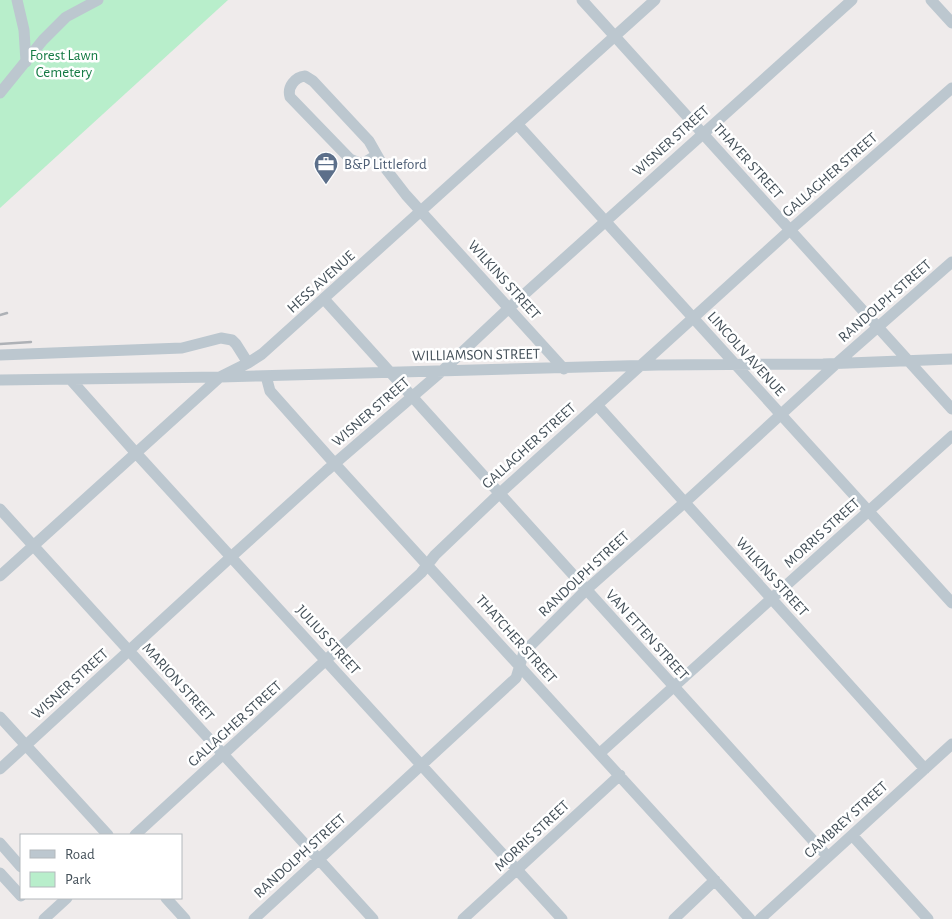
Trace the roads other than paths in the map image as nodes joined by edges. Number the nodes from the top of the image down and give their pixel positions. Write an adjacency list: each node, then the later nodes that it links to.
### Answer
1 (98, 0): 9 (street)
2 (582, 0): 8 (street, THAYER STREET)
3 (654, 0): 8 (street, HESS AVENUE)
4 (852, 0): 13 (street, WISNER STREET)
5 (931, 0): 7 (street)
6 (18, 1): 9 (street)
7 (952, 23)
8 (615, 36): 12 (street, HESS AVENUE); 13 (street, THAYER STREET)
9 (26, 62): 11 (street)
10 (952, 88): 17 (street, GALLAGHER STREET)
11 (0, 93)
12 (518, 125): 15 (street, HESS AVENUE); 16 (street, LINCOLN AVENUE)
13 (702, 134): 16 (street, WISNER STREET); 17 (street, THAYER STREET)
14 (377, 155): 14 (street, WILKINS STREET); 15 (street, WILKINS STREET)
15 (421, 211): 19 (street, HESS AVENUE); 20 (street, WILKINS STREET)
16 (605, 221): 20 (street, WISNER STREET); 21 (street, LINCOLN AVENUE)
17 (790, 230): 21 (street, GALLAGHER STREET); 22 (street, THAYER STREET)
18 (952, 262): 22 (street, RANDOLPH STREET)
19 (324, 300): 26 (street, HESS AVENUE); 32 (street, VAN ETTEN STREET)
20 (509, 308): 30 (street, WILKINS STREET); 31 (street, WISNER STREET)
21 (694, 319): 28 (street, LINCOLN AVENUE); 29 (street, GALLAGHER STREET)
22 (879, 328): 25 (street, THAYER STREET); 27 (street, RANDOLPH STREET)
23 (0, 355): 26 (street)
24 (952, 359): 25 (street, WILLIAMSON STREET)
25 (907, 360): 27 (street, WILLIAMSON STREET); 39 (street, THAYER STREET)
26 (248, 363): 34 (street, HESS AVENUE)
27 (837, 363): 28 (street, WILLIAMSON STREET); 40 (street, RANDOLPH STREET)
28 (735, 365): 29 (street, WILLIAMSON STREET); 40 (street, LINCOLN AVENUE)
29 (640, 366): 30 (street, WILLIAMSON STREET); 38 (street, GALLAGHER STREET)
30 (564, 369): 31 (street, WILLIAMSON STREET)
31 (442, 371): 32 (street, WILLIAMSON STREET); 37 (street, WISNER STREET)
32 (388, 372): 33 (street, WILLIAMSON STREET); 37 (street, VAN ETTEN STREET)
33 (266, 376): 34 (street, WILLIAMSON STREET); 43 (street, THATCHER STREET)
34 (220, 377): 35 (street, WILLIAMSON STREET); 42 (street, HESS AVENUE)
35 (71, 380): 36 (street, WILLIAMSON STREET); 42 (street, JULIUS STREET)
36 (1, 381)
37 (412, 397): 43 (street, WISNER STREET); 44 (street, VAN ETTEN STREET)
38 (597, 405): 44 (street, GALLAGHER STREET); 45 (street, WILKINS STREET)
39 (952, 409)
40 (782, 414): 45 (street, RANDOLPH STREET); 47 (street, LINCOLN AVENUE)
41 (952, 436): 47 (street, MORRIS STREET)
42 (135, 452): 48 (street, HESS AVENUE); 49 (street, JULIUS STREET)
43 (335, 464): 49 (street, WISNER STREET); 50 (street, THATCHER STREET)
44 (499, 494): 50 (street, GALLAGHER STREET); 52 (street, VAN ETTEN STREET)
45 (684, 503): 52 (street, RANDOLPH STREET); 53 (street, WILKINS STREET)
46 (0, 509): 48 (street, MARION STREET)
47 (869, 512): 53 (street, MORRIS STREET); 54 (street, LINCOLN AVENUE)
48 (33, 546): 51 (street, HESS AVENUE); 55 (street, MARION STREET)
49 (232, 556): 55 (street, WISNER STREET); 56 (street, JULIUS STREET)
50 (427, 563): 56 (street, GALLAGHER STREET); 57 (street, THATCHER STREET)
51 (0, 576)
52 (586, 590): 57 (street, RANDOLPH STREET); 58 (street, VAN ETTEN STREET)
53 (771, 599): 58 (street, MORRIS STREET); 66 (street, WILKINS STREET)
54 (952, 603)
55 (129, 650): 60 (street, WISNER STREET); 63 (street, MARION STREET)
56 (327, 661): 63 (street, GALLAGHER STREET); 64 (street, JULIUS STREET)
57 (520, 665): 62 (street, THATCHER STREET); 64 (street, RANDOLPH STREET)
58 (674, 686): 62 (street, MORRIS STREET); 72 (street, VAN ETTEN STREET)
59 (0, 717): 60 (street)
60 (26, 745): 65 (street, WISNER STREET); 68 (street)
61 (951, 747): 66 (street, CAMBREY STREET)
62 (600, 753): 67 (street, THATCHER STREET)
63 (224, 755): 69 (street, GALLAGHER STREET); 73 (street, MARION STREET)
64 (422, 766): 73 (street, RANDOLPH STREET); 75 (street, JULIUS STREET)
65 (0, 769)
66 (925, 769): 70 (street, CAMBREY STREET)
67 (620, 775): 75 (street, MORRIS STREET); 77 (street, THATCHER STREET)
68 (107, 834)
69 (136, 834)
70 (852, 835): 72 (street, CAMBREY STREET); 90 (street)
71 (0, 843): 74 (street)
72 (828, 856): 89 (street, CAMBREY STREET)
73 (319, 859): 83 (street, RANDOLPH STREET); 84 (street, MARION STREET)
74 (20, 866)
75 (518, 870): 85 (street, MORRIS STREET); 86 (street, JULIUS STREET)
76 (0, 873): 78 (street)
77 (715, 880): 87 (street); 88 (street, THATCHER STREET)
78 (20, 894)
79 (167, 899): 82 (street)
80 (54, 902): 81 (street)
81 (44, 919)
82 (185, 919)
83 (254, 919)
84 (373, 919)
85 (463, 919)
86 (562, 919)
87 (674, 919)
88 (750, 919)
89 (760, 919)
90 (928, 919)

